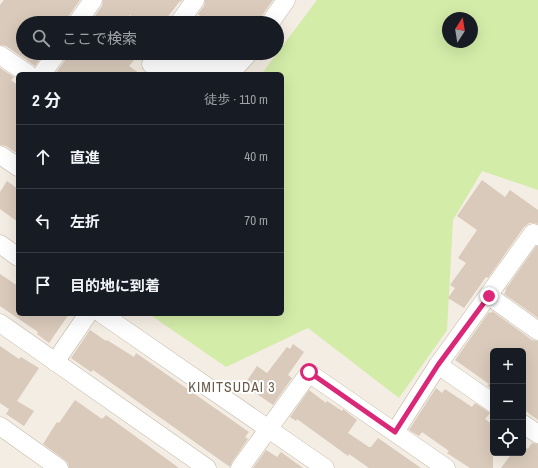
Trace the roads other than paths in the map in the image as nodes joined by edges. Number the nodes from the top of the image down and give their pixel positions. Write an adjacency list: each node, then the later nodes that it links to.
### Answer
1 (93, 0): 4 (street)
2 (195, 0): 5 (street)
3 (286, 0): 6 (street)
4 (82, 16)
5 (184, 16)
6 (275, 16)
7 (0, 55): 11 (street)
8 (51, 60): 12 (street)
9 (243, 60): 10 (street)
10 (151, 64)
11 (25, 72)
12 (43, 72)
13 (0, 155): 14 (street)
14 (16, 167)
15 (538, 236): 18 (street)
16 (0, 244): 17 (street)
17 (16, 256)
18 (489, 296): 22 (street); 24 (street)
19 (87, 316): 23 (street)
20 (105, 316): 28 (street)
21 (0, 323): 23 (street)
22 (538, 331)
23 (55, 362): 32 (street)
24 (438, 365): 25 (street); 29 (street)
25 (490, 401)
26 (0, 426): 31 (street)
27 (526, 426): 30 (street)
28 (268, 429): 29 (street); 33 (street); 34 (street)
29 (395, 432): 35 (street)
30 (538, 434)
31 (59, 468)
32 (207, 468)
33 (240, 468)
34 (325, 468)
35 (446, 468)

